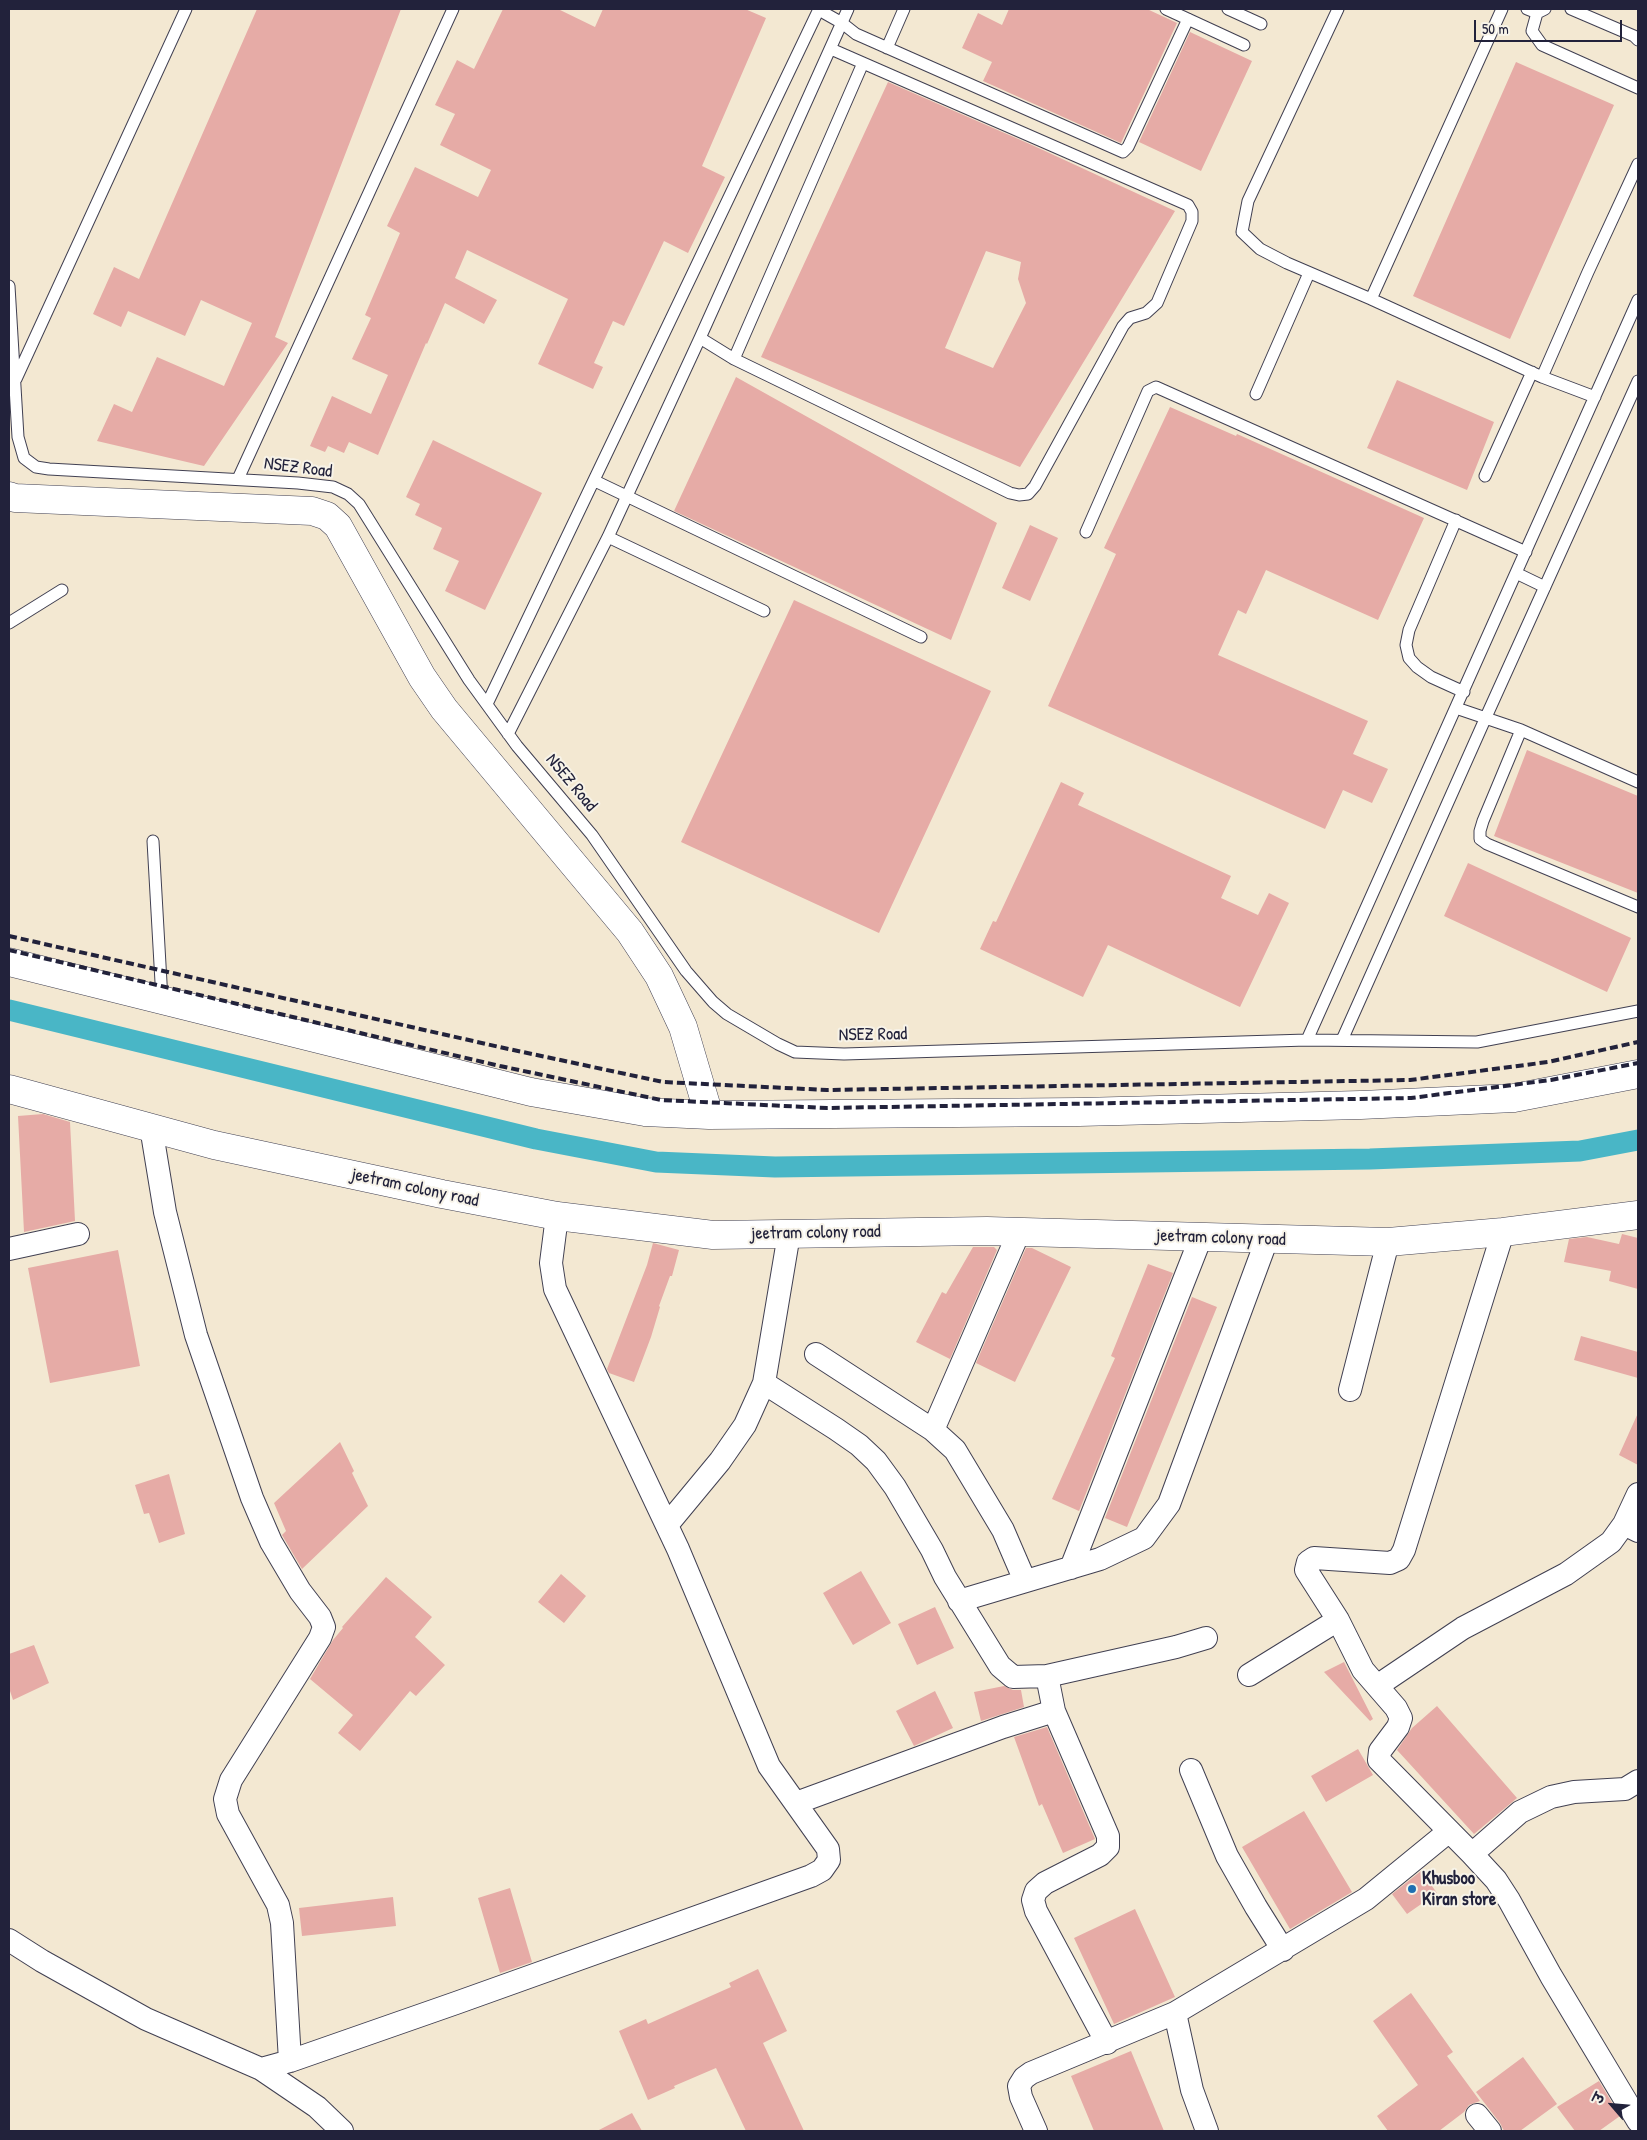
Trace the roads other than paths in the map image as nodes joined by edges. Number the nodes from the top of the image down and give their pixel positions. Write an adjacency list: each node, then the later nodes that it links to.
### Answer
1 (186, 9): 29 (lane)
2 (454, 9): 34 (lane)
3 (819, 9): 13 (lane); 35 (lane)
4 (848, 9): 13 (lane)
5 (904, 9): 18 (lane)
6 (1166, 9): 12 (lane)
7 (1228, 9): 14 (lane)
8 (1338, 9): 22 (lane)
9 (1502, 9): 24 (lane)
10 (1570, 9): 15 (lane)
11 (1537, 10): 20 (lane)
12 (1188, 19): 16 (lane); 18 (lane)
13 (842, 23): 17 (lane); 18 (lane)
14 (1261, 24)
15 (1638, 40)
16 (1244, 45)
17 (831, 48): 19 (lane); 26 (lane)
18 (886, 48)
19 (863, 63): 27 (lane); 27 (lane)
20 (1638, 88)
21 (1638, 164): 28 (lane)
22 (1309, 273): 24 (lane); 31 (lane)
23 (9, 286): 29 (lane, NSEZ Road)
24 (1371, 299): 28 (lane)
25 (1638, 300): 32 (lane)
26 (700, 338): 27 (lane); 37 (lane)
27 (734, 359)
28 (1537, 374): 32 (lane); 33 (lane)
29 (15, 380): 34 (lane, NSEZ Road)
30 (1638, 381): 43 (lane)
31 (1256, 394)
32 (1595, 397): 41 (lane)
33 (1484, 476)
34 (238, 479): 49 (lane, NSEZ Road)
35 (595, 481): 37 (lane); 49 (lane)
36 (9, 496): 64 (street)
37 (627, 496): 40 (lane); 47 (lane)
38 (1456, 520): 39 (lane); 41 (lane); 48 (lane)
39 (1086, 532)
40 (608, 537): 45 (lane); 53 (lane)
41 (1526, 552): 42 (lane)
42 (1516, 573): 43 (lane); 48 (lane)
43 (1545, 587): 51 (lane)
44 (62, 590): 46 (lane)
45 (764, 611)
46 (9, 623)
47 (921, 637)
48 (1464, 692): 50 (lane)
49 (486, 704): 53 (lane, NSEZ Road)
50 (1456, 708): 51 (lane); 60 (lane)
51 (1486, 717): 52 (lane); 61 (lane)
52 (1521, 730): 54 (lane); 56 (lane)
53 (508, 734): 60 (lane, NSEZ Road)
54 (1638, 782)
55 (153, 841): 58 (lane)
56 (1638, 907)
57 (9, 962): 58 (street)
58 (162, 1000): 64 (street)
59 (1638, 1011): 61 (lane, NSEZ Road)
60 (1308, 1040): 61 (lane, NSEZ Road)
61 (1342, 1040)
62 (1638, 1074): 64 (street)
63 (9, 1088): 65 (street, jeetram colony road)
64 (709, 1116)
65 (151, 1127): 67 (street, jeetram colony road); 101 (street)
66 (1638, 1215): 69 (street, jeetram colony road)
67 (558, 1216): 71 (street, jeetram colony road); 81 (street)
68 (1019, 1232): 71 (street, jeetram colony road); 72 (street, jeetram colony road); 79 (street)
69 (1503, 1232): 74 (street, jeetram colony road); 86 (street)
70 (78, 1234): 75 (street)
71 (789, 1234): 77 (street)
72 (1201, 1237): 73 (street, jeetram colony road); 83 (street)
73 (1267, 1239): 74 (street, jeetram colony road); 83 (street)
74 (1388, 1242): 78 (street)
75 (9, 1249)
76 (816, 1354): 79 (street)
77 (764, 1383): 81 (street); 85 (street)
78 (1350, 1390)
79 (933, 1430): 84 (street)
80 (1638, 1494): 82 (street)
81 (667, 1524): 94 (street)
82 (1631, 1528): 90 (street)
83 (1071, 1568): 84 (street)
84 (1025, 1581): 85 (street)
85 (959, 1601): 89 (street)
86 (1338, 1620): 88 (street); 90 (street)
87 (1206, 1638): 89 (street)
88 (1249, 1675)
89 (1047, 1676): 91 (street)
90 (1377, 1686): 95 (street)
91 (1054, 1711): 94 (street); 100 (street)
92 (1191, 1770): 98 (street)
93 (1638, 1781): 96 (street)
94 (796, 1803): 101 (street)
95 (1448, 1832): 96 (street); 98 (street)
96 (1472, 1854): 103 (street)
97 (9, 1940): 102 (street)
98 (1283, 1950): 99 (street)
99 (1174, 2013): 100 (street); 106 (street)
100 (1107, 2043): 105 (street)
101 (290, 2061): 102 (street)
102 (261, 2069): 104 (street)
103 (1638, 2121)
104 (342, 2131)
105 (1036, 2131)
106 (1207, 2131)

